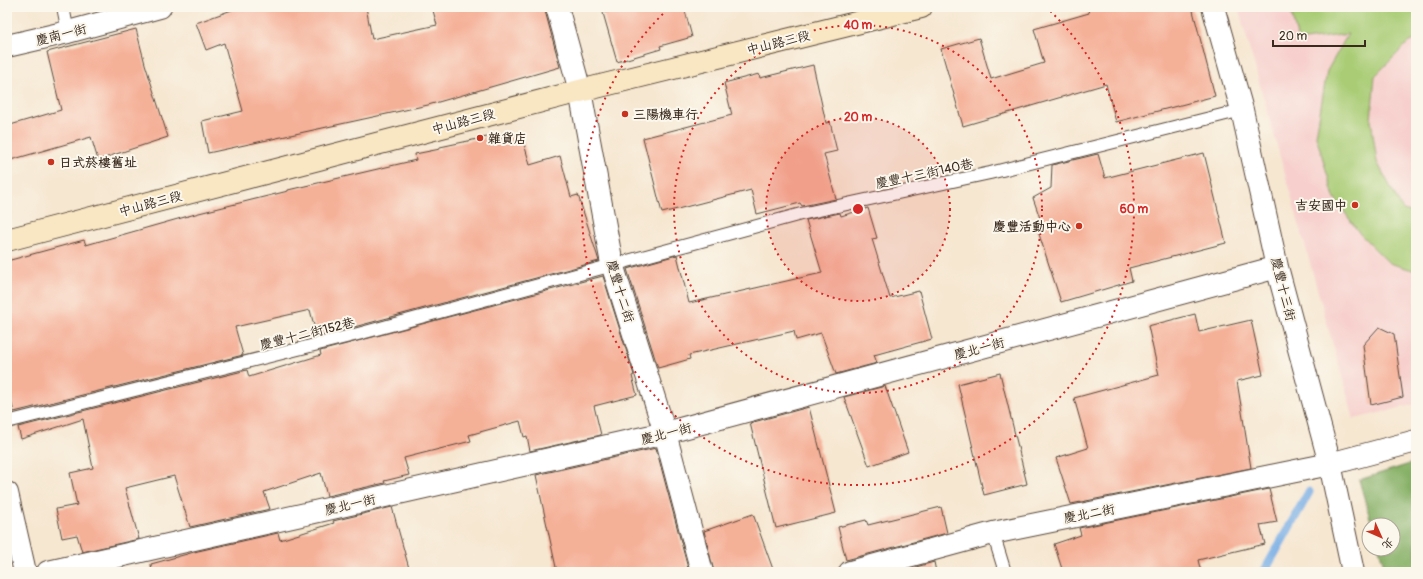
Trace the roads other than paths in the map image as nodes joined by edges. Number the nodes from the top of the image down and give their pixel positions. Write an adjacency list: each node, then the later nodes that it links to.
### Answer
1 (63, 7): 6 (lane)
2 (160, 7): 6 (street, 慶南一街)
3 (557, 7): 8 (street, 慶豐十二街)
4 (921, 7): 8 (street, 中山路三段)
5 (1213, 7): 9 (street, 慶豐十三街)
6 (68, 32): 7 (street, 慶南一街)
7 (7, 46)
8 (580, 91): 10 (street, 中山路三段); 11 (street, 慶豐十二街)
9 (1242, 110): 11 (lane, 慶豐十三街140巷); 12 (street, 慶豐十三街)
10 (7, 240)
11 (612, 264): 13 (lane, 慶豐十二街152巷); 14 (street, 慶豐十二街)
12 (1277, 267): 14 (street, 慶北一街); 16 (street, 慶豐十三街)
13 (7, 422)
14 (665, 433): 20 (street, 慶北一街); 21 (street, 慶豐十二街)
15 (1416, 441): 16 (street, 慶北二街)
16 (1330, 464): 18 (street, 慶北二街); 24 (street, 慶豐十三街)
17 (7, 493): 19 (street)
18 (993, 532): 22 (street, 慶北二街); 23 (lane)
19 (25, 572)
20 (48, 572)
21 (702, 572)
22 (850, 572)
23 (1005, 572)
24 (1353, 572)

